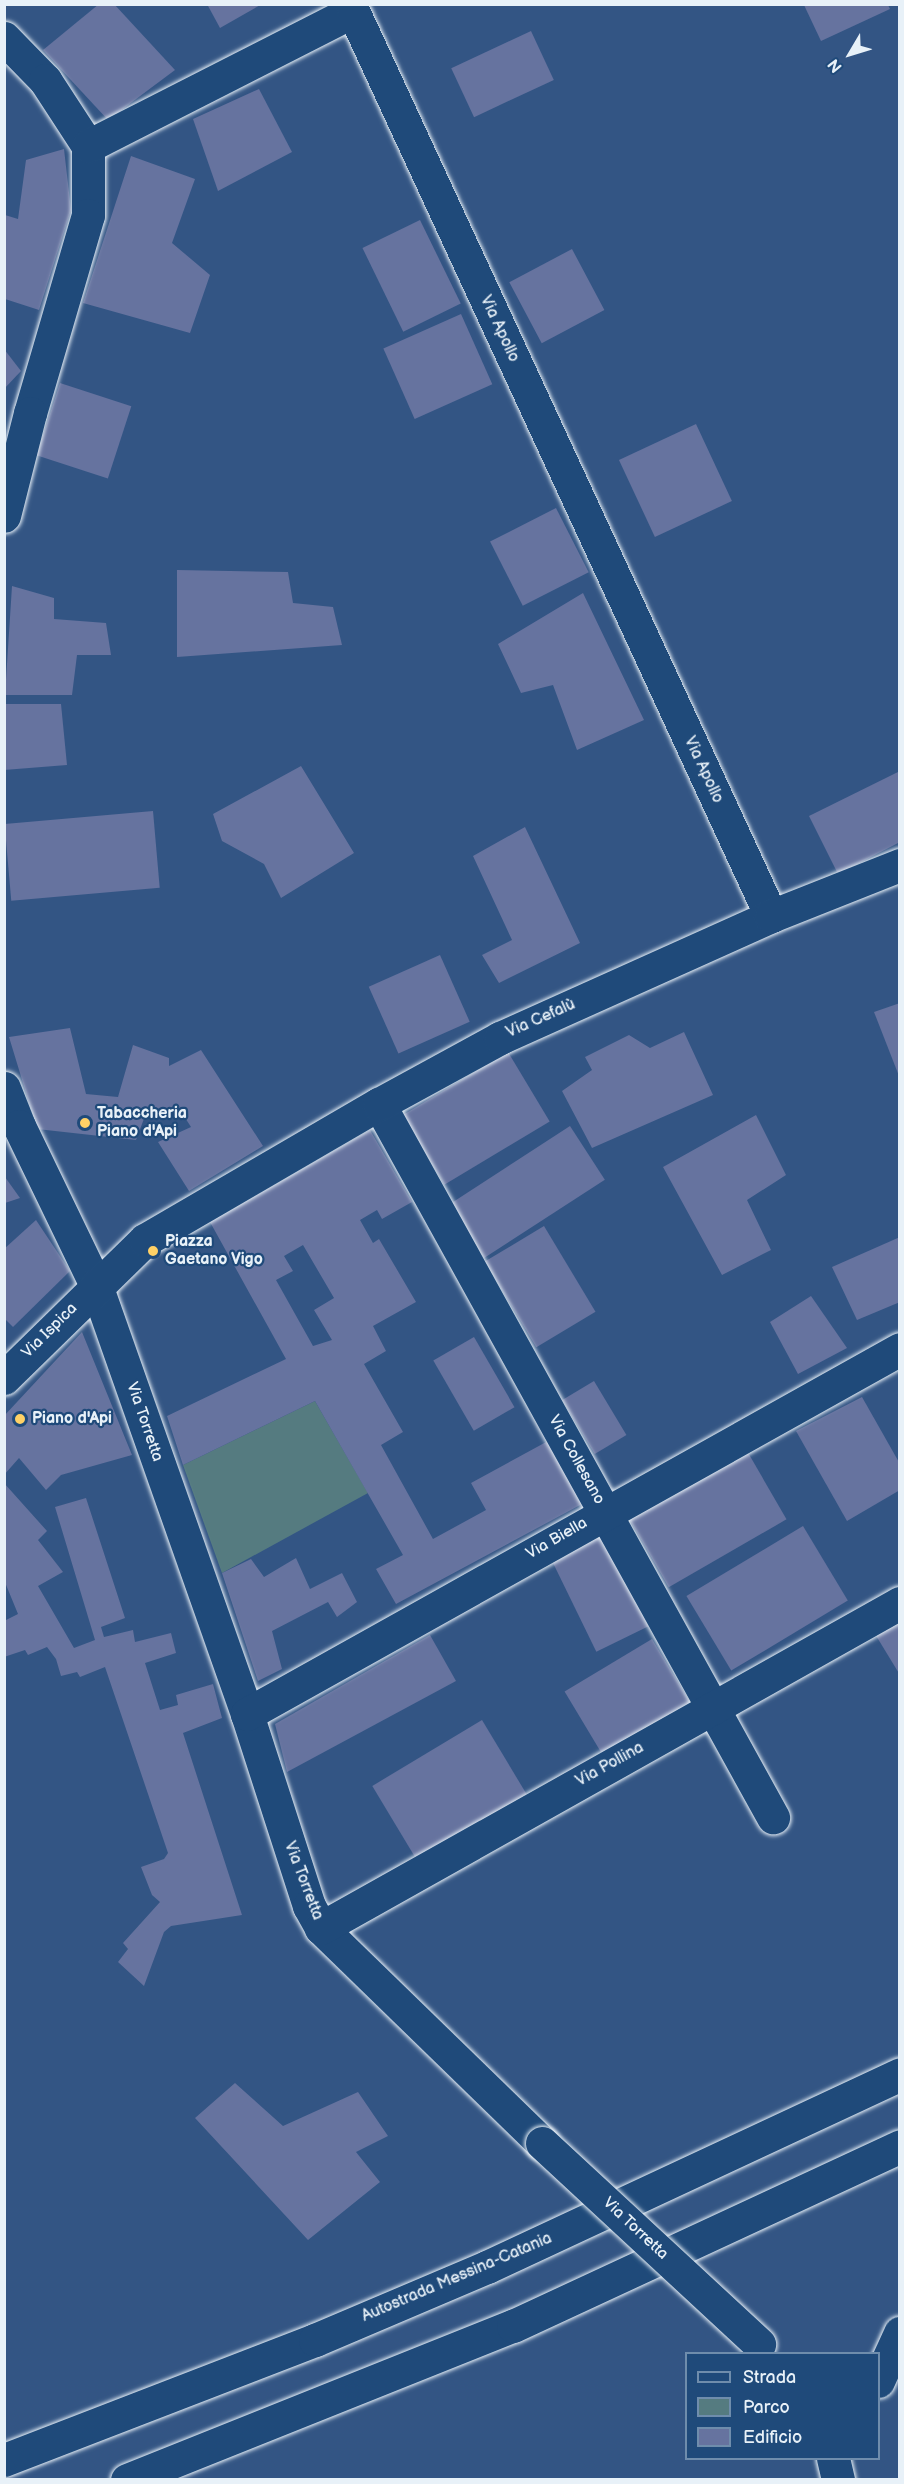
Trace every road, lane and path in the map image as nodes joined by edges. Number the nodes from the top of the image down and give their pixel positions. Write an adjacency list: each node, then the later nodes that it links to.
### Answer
1 (359, 8): 3 (main road, Via Apollo); 6 (main road, Via Apollo)
2 (4, 38): 3 (main road)
3 (88, 147): 4 (main road)
4 (4, 516)
5 (900, 866): 6 (main road, Via Cefalù)
6 (771, 916): 8 (main road, Via Cefalù)
7 (4, 1088): 10 (main road, Via Torretta)
8 (379, 1104): 9 (main road, Via Cefalù); 13 (main road, Via Collesano)
9 (200, 1207): 10 (main road, Via Ispica)
10 (96, 1285): 12 (main road, Via Ispica); 16 (main road, Via Torretta)
11 (900, 1349): 13 (main road, Via Biella)
12 (4, 1378)
13 (605, 1512): 15 (main road, Via Collesano); 16 (main road, Via Biella)
14 (900, 1603): 15 (main road, Via Pollina)
15 (713, 1708): 17 (main road, Via Collesano); 18 (main road, Via Pollina)
16 (247, 1714): 18 (main road, Via Torretta)
17 (773, 1817)
18 (321, 1928): 22 (main road, Via Torretta, bridge)
19 (900, 2074): 24 (main road, Autostrada Messina-Catania)
20 (900, 2146): 25 (main road)
21 (900, 2333): 23 (main road)
22 (763, 2349)
23 (880, 2379)
24 (4, 2460)
25 (127, 2480)

